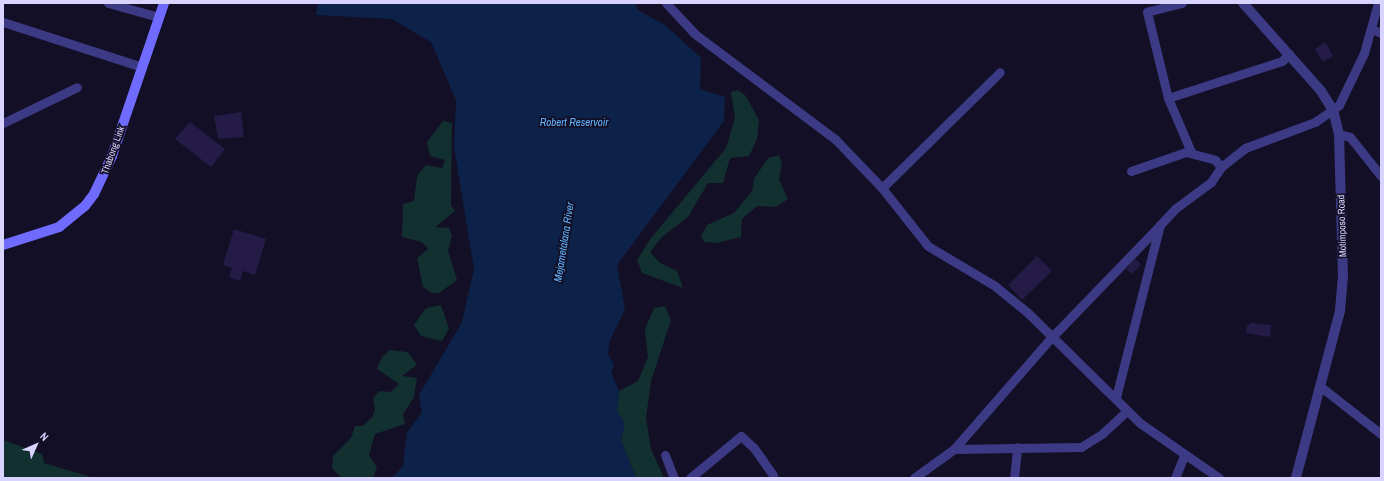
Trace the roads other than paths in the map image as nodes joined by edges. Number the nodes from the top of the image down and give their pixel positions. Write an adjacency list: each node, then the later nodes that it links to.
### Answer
1 (108, 3): 7 (street)
2 (164, 3): 7 (main road, Thabong Link)
3 (666, 3): 23 (street)
4 (1182, 3): 15 (street)
5 (1243, 3): 11 (street, Motimposo Road)
6 (1378, 3): 9 (street)
7 (159, 17): 12 (main road, Thabong Link)
8 (3, 22): 12 (street)
9 (1372, 29): 10 (street); 16 (street)
10 (1381, 33)
11 (1289, 54): 15 (street); 16 (street, Motimposo Road)
12 (142, 67): 25 (main road, Thabong Link)
13 (1000, 72): 23 (street)
14 (77, 87): 17 (street)
15 (1168, 98): 19 (street)
16 (1333, 110): 18 (street, Motimposo Road); 20 (street)
17 (3, 123)
18 (1339, 134): 22 (street); 27 (street, Motimposo Road)
19 (1191, 152): 20 (street); 21 (street)
20 (1221, 167): 24 (street)
21 (1131, 171)
22 (1381, 176)
23 (882, 188): 26 (street)
24 (1160, 226): 26 (street); 28 (street)
25 (3, 245)
26 (1051, 338): 28 (street); 32 (street)
27 (1321, 387): 30 (street); 42 (street, Motimposo Road)
28 (1116, 397): 29 (street)
29 (1127, 412): 31 (street); 34 (street)
30 (1381, 434)
31 (1017, 447): 32 (street); 39 (street)
32 (954, 449): 38 (street)
33 (665, 455): 36 (street)
34 (1184, 456): 40 (street); 41 (street)
35 (773, 475): 37 (street)
36 (674, 478)
37 (690, 478)
38 (914, 478)
39 (1014, 478)
40 (1175, 478)
41 (1219, 478)
42 (1296, 478)

